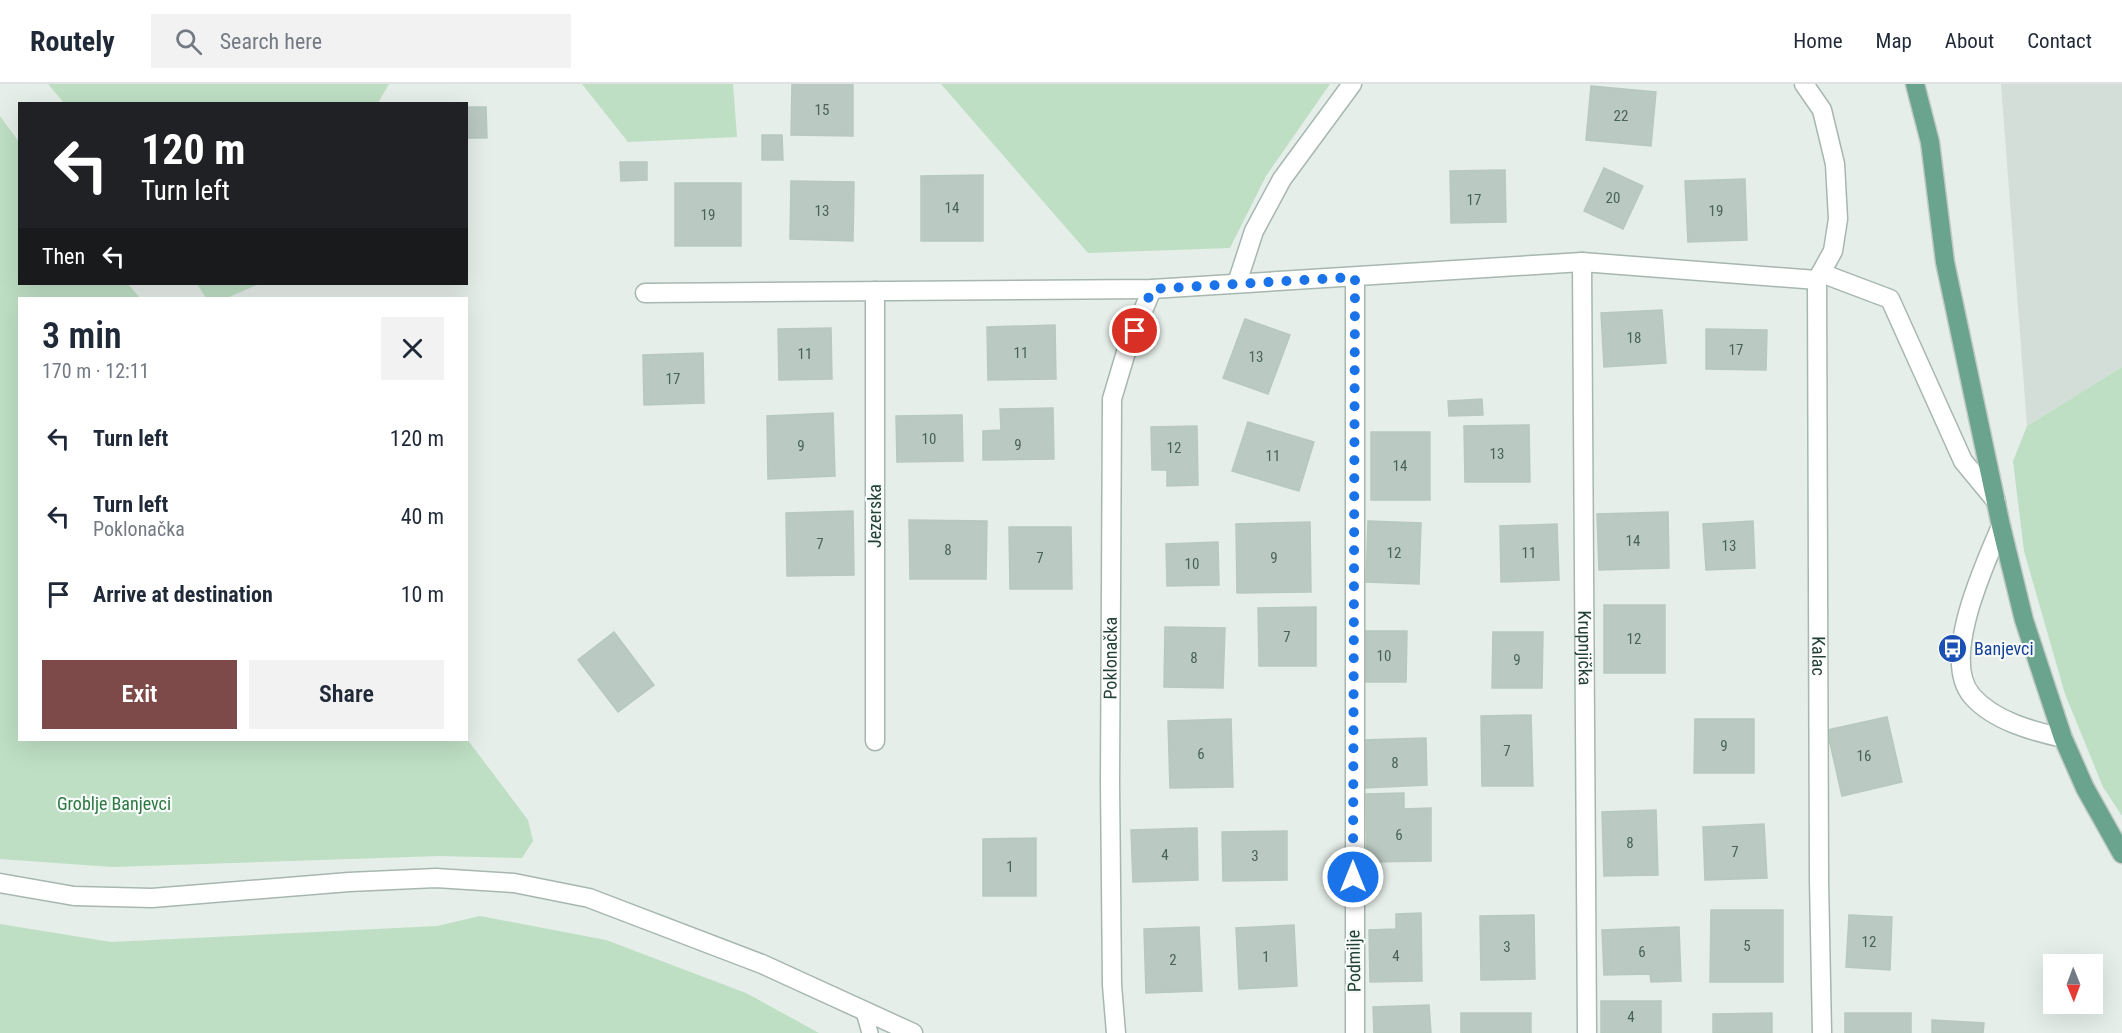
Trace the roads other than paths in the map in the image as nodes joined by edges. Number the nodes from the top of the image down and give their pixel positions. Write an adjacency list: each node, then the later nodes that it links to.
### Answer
1 (1352, 84): 7 (street)
2 (1804, 84): 6 (street)
3 (1915, 84): 11 (main road)
4 (1582, 262): 5 (street); 6 (street); 22 (street, Krupnjička)
5 (1355, 277): 7 (street); 21 (street, Podmilje)
6 (1819, 277): 11 (street); 23 (street, Kalac)
7 (1237, 283): 8 (street)
8 (1152, 289): 9 (street); 20 (street, Poklonačka)
9 (875, 291): 10 (street); 14 (street, Jezerska)
10 (645, 293)
11 (1996, 501): 12 (main road)
12 (2001, 526): 13 (main road); 13 (street)
13 (2063, 738): 15 (main road)
14 (874, 741)
15 (2122, 854)
16 (0, 883): 17 (street)
17 (864, 1012): 18 (lane); 19 (street)
18 (870, 1033)
19 (913, 1033)
20 (1116, 1033)
21 (1355, 1033)
22 (1587, 1033)
23 (1822, 1033)

